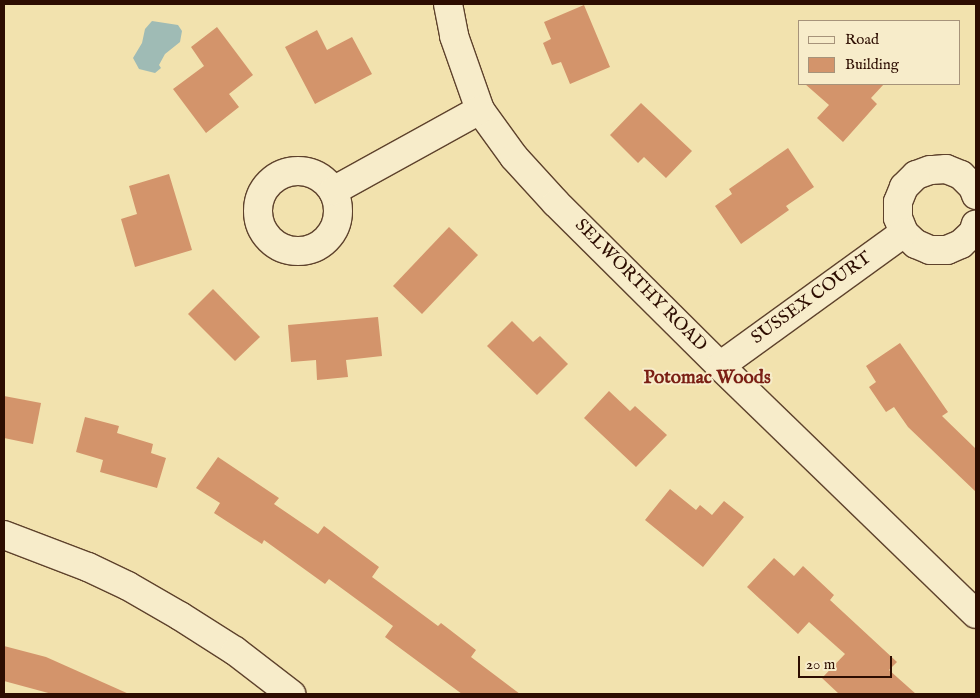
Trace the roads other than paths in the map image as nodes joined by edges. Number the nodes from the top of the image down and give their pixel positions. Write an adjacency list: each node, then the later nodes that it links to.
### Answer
1 (448, 4): 2 (street, SELWORTHY ROAD)
2 (480, 110): 3 (street); 7 (street, SELWORTHY ROAD)
3 (333, 191)
4 (976, 195): 6 (street)
5 (976, 224): 6 (street)
6 (904, 233): 7 (street, SUSSEX COURT)
7 (720, 366): 9 (street, SELWORTHY ROAD)
8 (4, 536): 10 (street)
9 (976, 614)
10 (291, 694)

